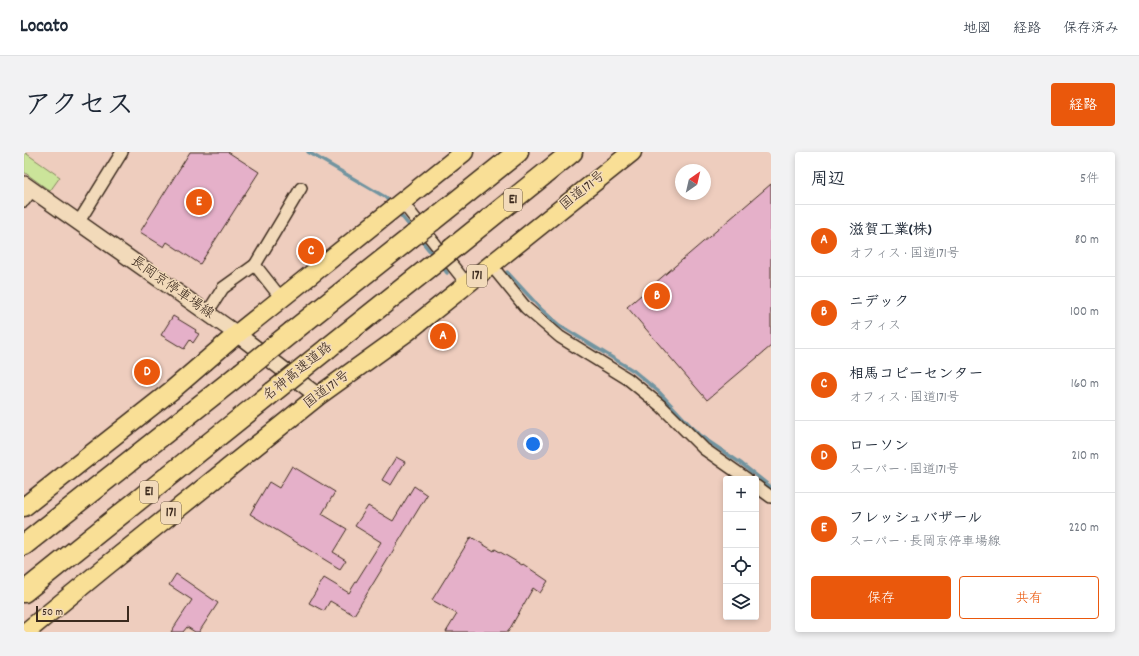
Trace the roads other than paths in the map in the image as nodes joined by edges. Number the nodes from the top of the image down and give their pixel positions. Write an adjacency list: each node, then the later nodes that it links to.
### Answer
1 (122, 152): 9 (street)
2 (464, 152): 8 (highway)
3 (518, 152): 21 (highway, E1, bridge)
4 (572, 152): 22 (highway, 名神高速道路 / E1, bridge)
5 (632, 152): 11 (highway, 国道171号 / 171)
6 (301, 188): 10 (street)
7 (27, 192): 9 (main road, 長岡京停車場線)
8 (397, 206): 12 (street); 13 (highway)
9 (78, 223): 14 (main road, 長岡京停車場線)
10 (255, 265): 13 (street); 14 (street)
11 (491, 265): 12 (highway, 国道171号 / 171); 17 (street)
12 (467, 284): 16 (highway, 国道171号 / 171)
13 (281, 298): 15 (highway)
14 (207, 313): 15 (main road, 長岡京停車場線)
15 (237, 334): 16 (main road, 長岡京停車場線); 20 (highway)
16 (318, 396): 23 (highway, 国道171号 / 171)
17 (743, 476)
18 (759, 488): 19 (street)
19 (771, 497)
20 (24, 507)
21 (24, 545)
22 (24, 592)
23 (26, 632)

